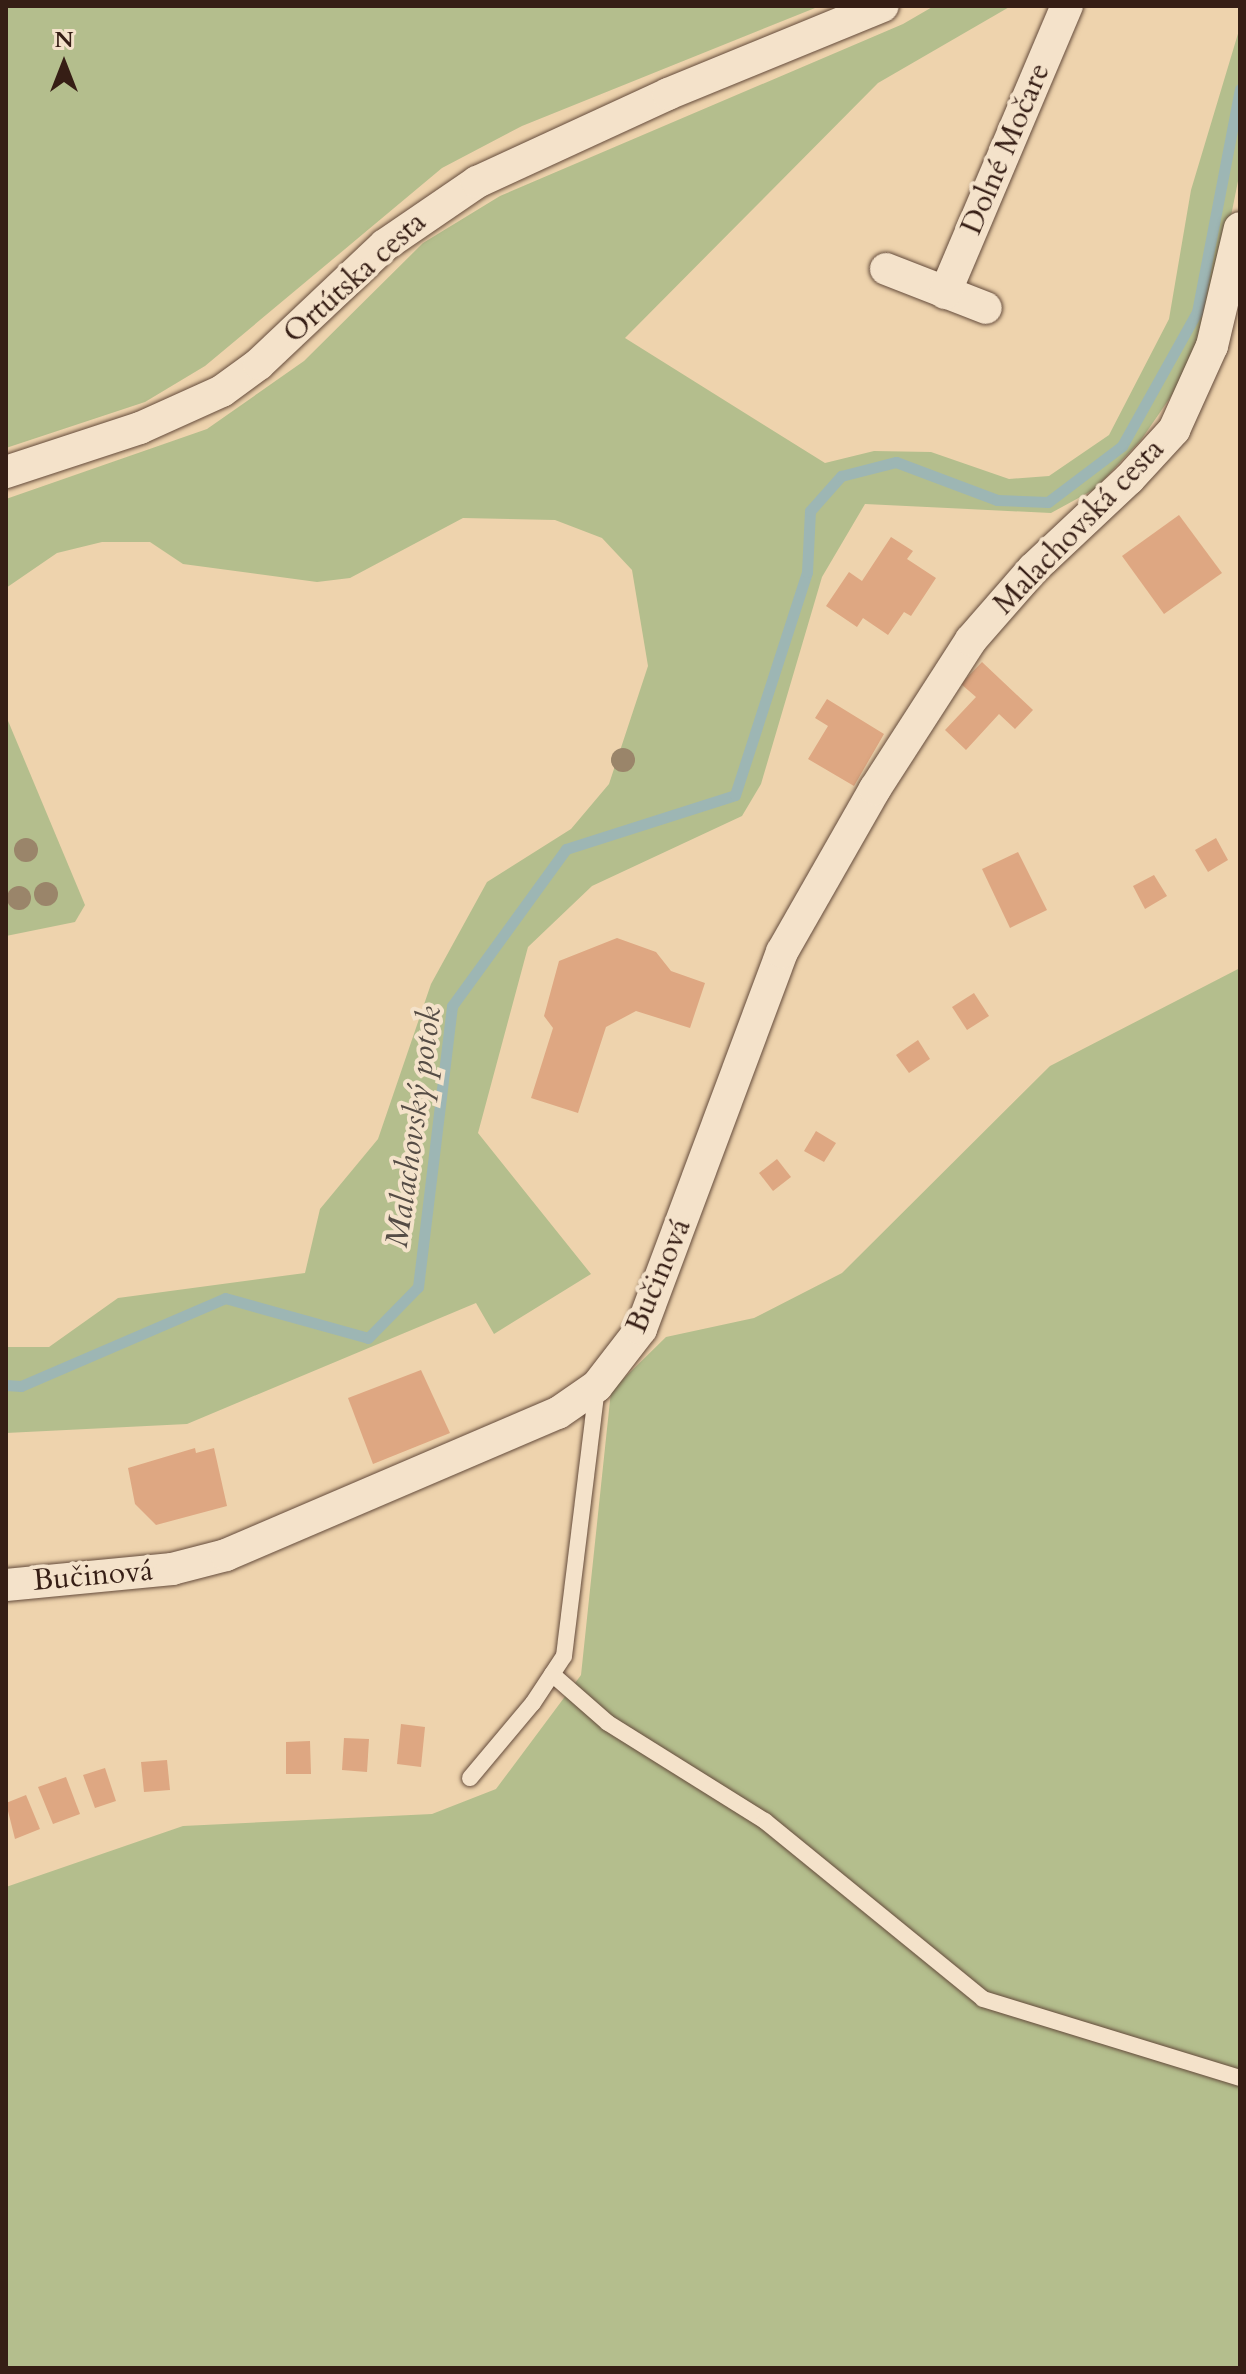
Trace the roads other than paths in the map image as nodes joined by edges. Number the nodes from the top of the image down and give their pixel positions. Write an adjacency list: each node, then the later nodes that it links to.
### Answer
1 (883, 6): 7 (street, Ortútska cesta)
2 (1067, 6): 5 (street, Dolné Močare)
3 (1240, 228): 8 (street, Malachovská cesta)
4 (886, 269): 5 (street)
5 (945, 293): 6 (street)
6 (986, 308)
7 (6, 472)
8 (971, 640): 9 (street, Bučinová)
9 (597, 1386): 10 (street, Bučinová); 11 (lane)
10 (6, 1585)
11 (552, 1674): 12 (lane); 13 (lane)
12 (470, 1778)
13 (1240, 2078)

